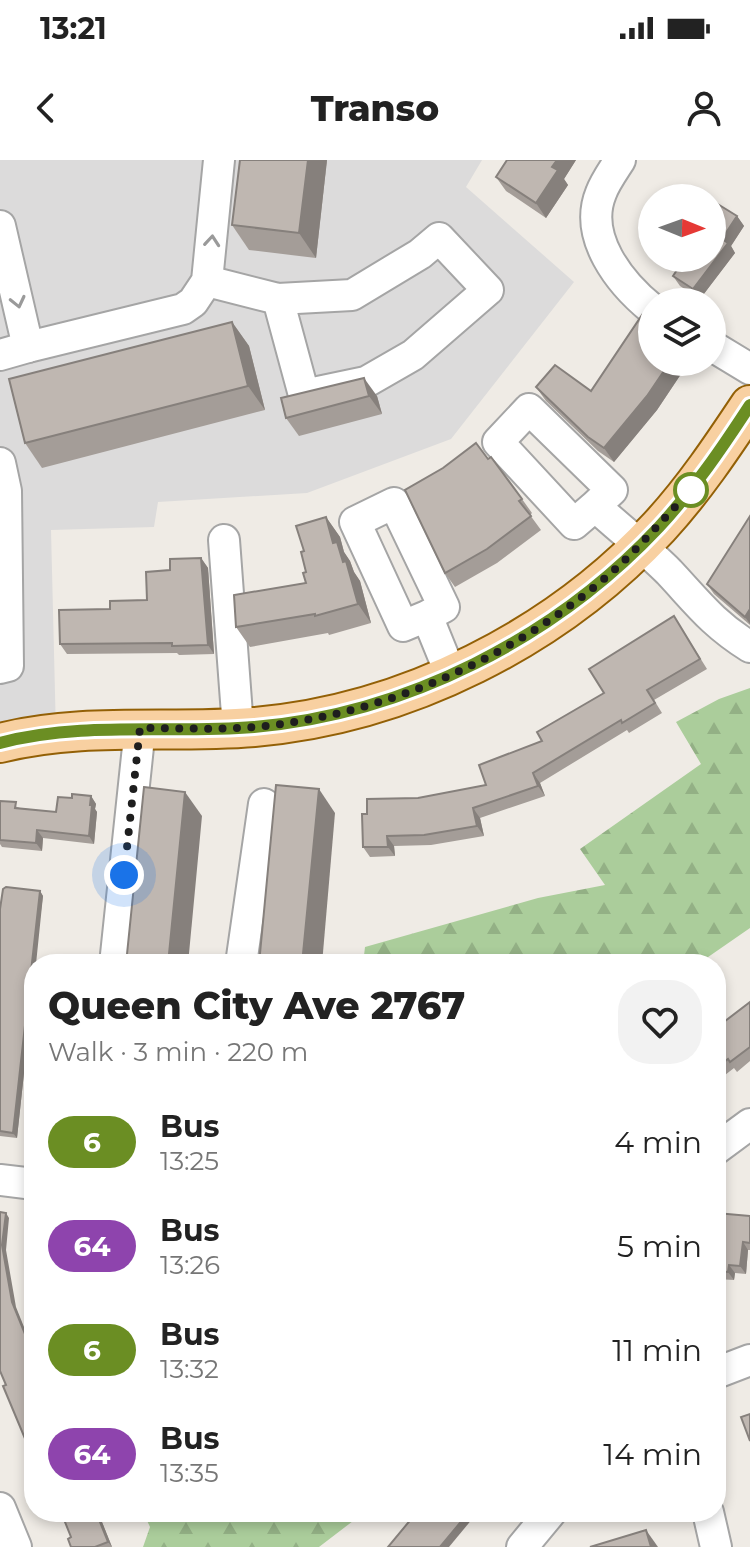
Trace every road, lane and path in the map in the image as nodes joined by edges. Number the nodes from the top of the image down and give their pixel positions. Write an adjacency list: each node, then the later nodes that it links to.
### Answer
1 (219, 160): 4 (street, one-way to 1)
2 (620, 160): 5 (street)
3 (0, 226): 7 (street, one-way to 7)
4 (207, 281): 6 (street); 7 (street)
5 (638, 295)
6 (278, 299): 6 (street)
7 (14, 351)
8 (726, 354): 9 (street)
9 (750, 369)
10 (750, 405): 14 (main road)
11 (0, 463): 17 (street)
12 (595, 506): 14 (street)
13 (224, 540): 20 (street)
14 (639, 546): 16 (street); 18 (main road)
15 (427, 616): 18 (street)
16 (750, 647)
17 (0, 668)
18 (451, 675): 20 (main road)
19 (140, 728): 20 (main road); 21 (main road); 23 (street)
20 (238, 728)
21 (0, 743)
22 (264, 804): 24 (street)
23 (116, 954)
24 (242, 954)
25 (750, 1124): 26 (street)
26 (726, 1142)
27 (0, 1180): 28 (street)
28 (24, 1183)
29 (750, 1360): 30 (street)
30 (726, 1369)
31 (0, 1508): 34 (street)
32 (543, 1522): 35 (street)
33 (710, 1522): 36 (street)
34 (16, 1547)
35 (522, 1547)
36 (716, 1547)

